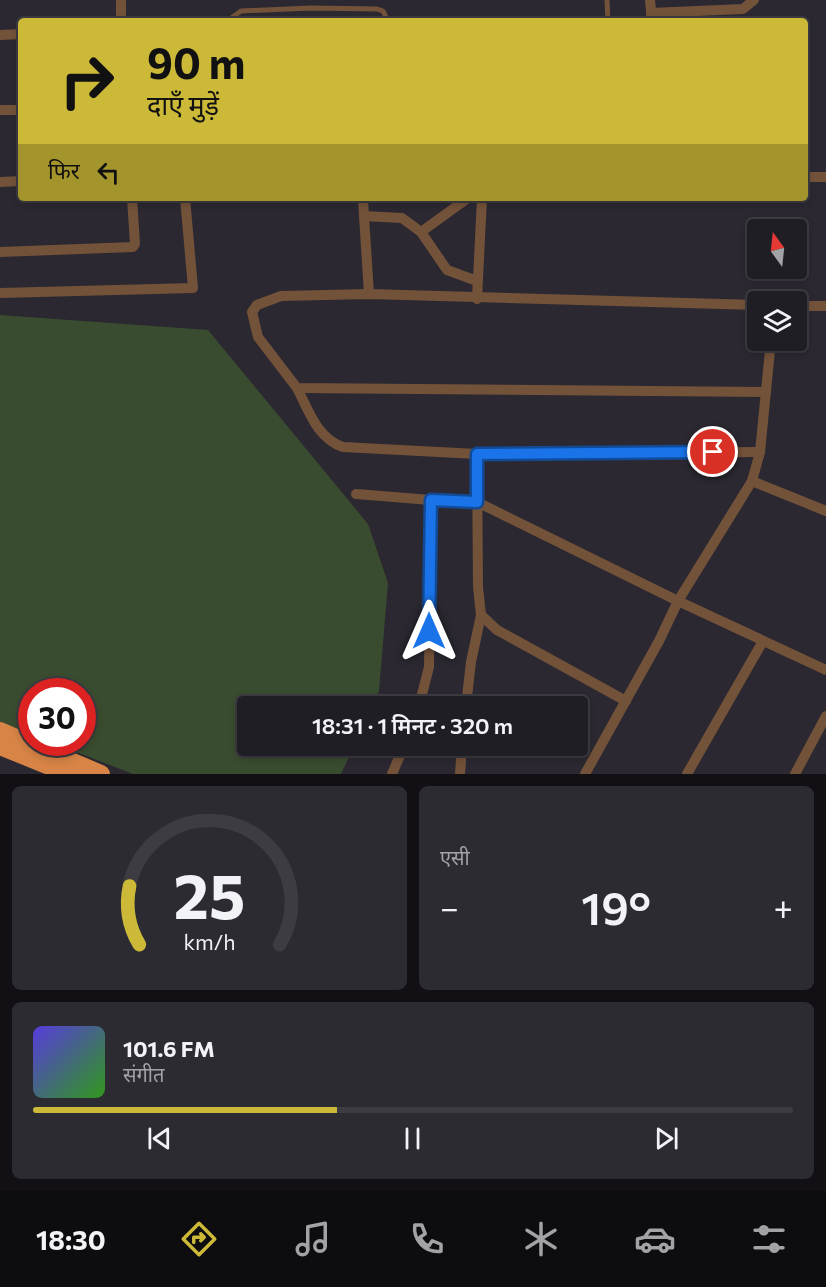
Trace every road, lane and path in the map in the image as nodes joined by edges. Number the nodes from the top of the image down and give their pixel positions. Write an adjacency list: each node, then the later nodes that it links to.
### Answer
1 (121, 0): 9 (street)
2 (311, 0): 6 (lane)
3 (607, 0): 12 (lane)
4 (650, 0): 8 (street)
5 (754, 0): 7 (street)
6 (311, 8): 10 (lane); 11 (lane)
7 (728, 16): 8 (street)
8 (651, 17)
9 (121, 18)
10 (231, 18)
11 (386, 18)
12 (608, 18)
13 (18, 34): 14 (street)
14 (0, 35)
15 (0, 110): 16 (street)
16 (18, 110)
17 (808, 177): 18 (street)
18 (826, 177)
19 (18, 181): 20 (street)
20 (0, 182)
21 (132, 201): 28 (street)
22 (185, 201): 30 (street)
23 (363, 201): 26 (street)
24 (464, 201): 27 (street)
25 (482, 201): 29 (street)
26 (364, 216): 27 (street); 31 (street)
27 (421, 232): 29 (street)
28 (0, 252)
29 (477, 281): 32 (street)
30 (0, 293)
31 (369, 294): 32 (street); 37 (street)
32 (477, 299): 33 (street)
33 (747, 305)
34 (807, 306): 35 (street)
35 (826, 306)
36 (770, 351): 38 (street)
37 (297, 388): 38 (street); 40 (street)
38 (766, 392): 39 (street)
39 (760, 452): 40 (street); 41 (street)
40 (477, 454): 44 (street)
41 (752, 481): 45 (street); 46 (street)
42 (356, 494): 43 (street)
43 (431, 500): 44 (street); 50 (street)
44 (477, 502): 46 (street); 47 (street)
45 (826, 510)
46 (678, 601): 48 (street); 52 (street)
47 (481, 615): 51 (street); 52 (street)
48 (763, 641): 49 (street); 63 (street)
49 (826, 670)
50 (422, 696)
51 (467, 696)
52 (626, 701): 62 (street)
53 (826, 716): 64 (street)
54 (0, 731): 59 (highway)
55 (0, 746): 58 (highway)
56 (400, 756): 60 (street)
57 (461, 756): 61 (street)
58 (69, 774)
59 (101, 774)
60 (392, 774)
61 (460, 774)
62 (585, 774)
63 (687, 774)
64 (795, 774)

